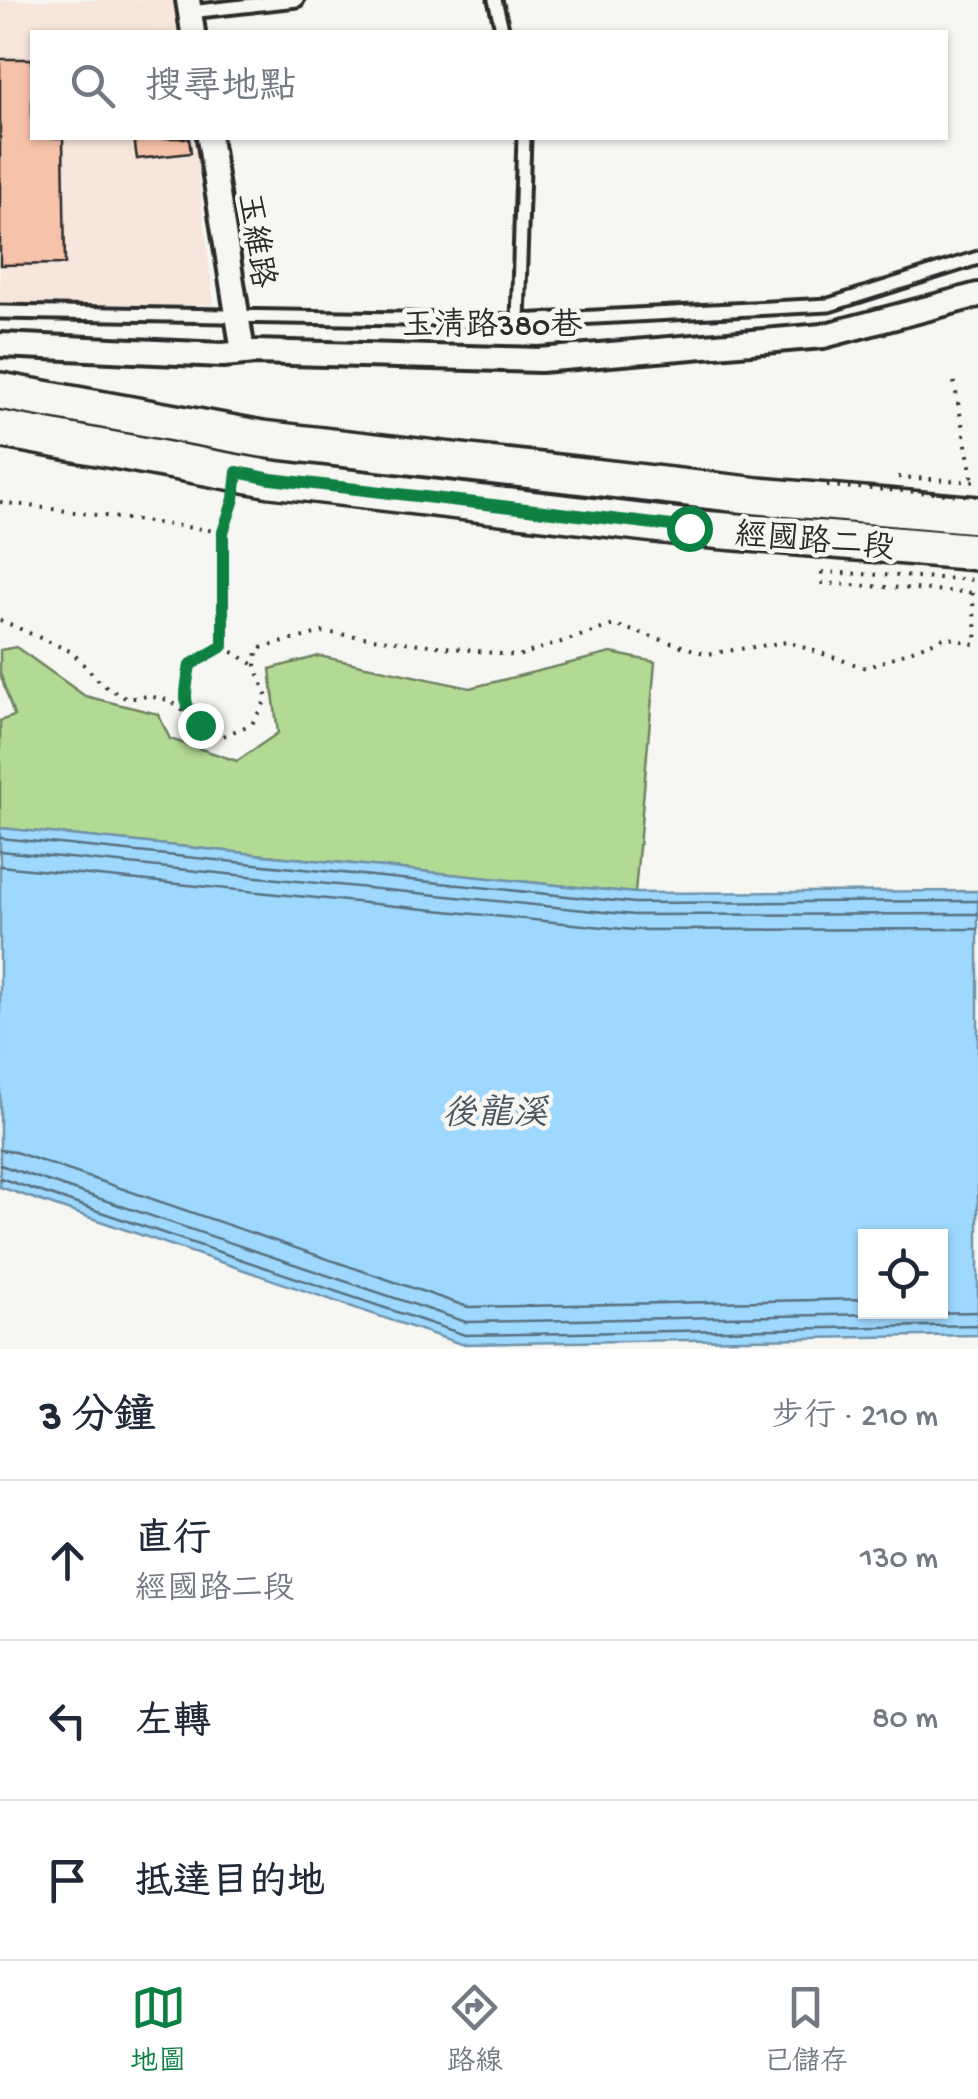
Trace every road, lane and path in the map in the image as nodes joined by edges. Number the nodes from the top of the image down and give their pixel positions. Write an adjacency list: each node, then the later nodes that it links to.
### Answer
1 (297, 0): 3 (lane)
2 (495, 0): 4 (lane)
3 (191, 15)
4 (502, 30)
5 (209, 140): 10 (street, 玉維路)
6 (524, 140): 11 (lane)
7 (978, 258): 11 (lane, 玉清路380巷)
8 (978, 295): 13 (street, 玉清路380巷)
9 (0, 312): 10 (lane, 玉清路380巷)
10 (237, 318): 11 (lane, 玉清路380巷); 13 (street, 玉維路)
11 (518, 321)
12 (0, 346): 13 (street, 玉清路380巷)
13 (242, 352)
14 (954, 382): 18 (path)
15 (0, 392): 22 (main road, 經國路二段)
16 (0, 429): 17 (main road, 經國路二段)
17 (237, 472): 23 (path); 24 (main road, 經國路二段)
18 (978, 482)
19 (827, 486): 20 (path, bridge)
20 (978, 496)
21 (0, 502): 23 (path)
22 (978, 515)
23 (223, 532): 29 (path)
24 (978, 552)
25 (978, 580): 26 (path, bridge)
26 (975, 593): 28 (path)
27 (0, 620): 31 (path)
28 (977, 645): 30 (path)
29 (223, 646): 30 (path); 31 (path)
30 (256, 666): 31 (path)
31 (188, 712)

